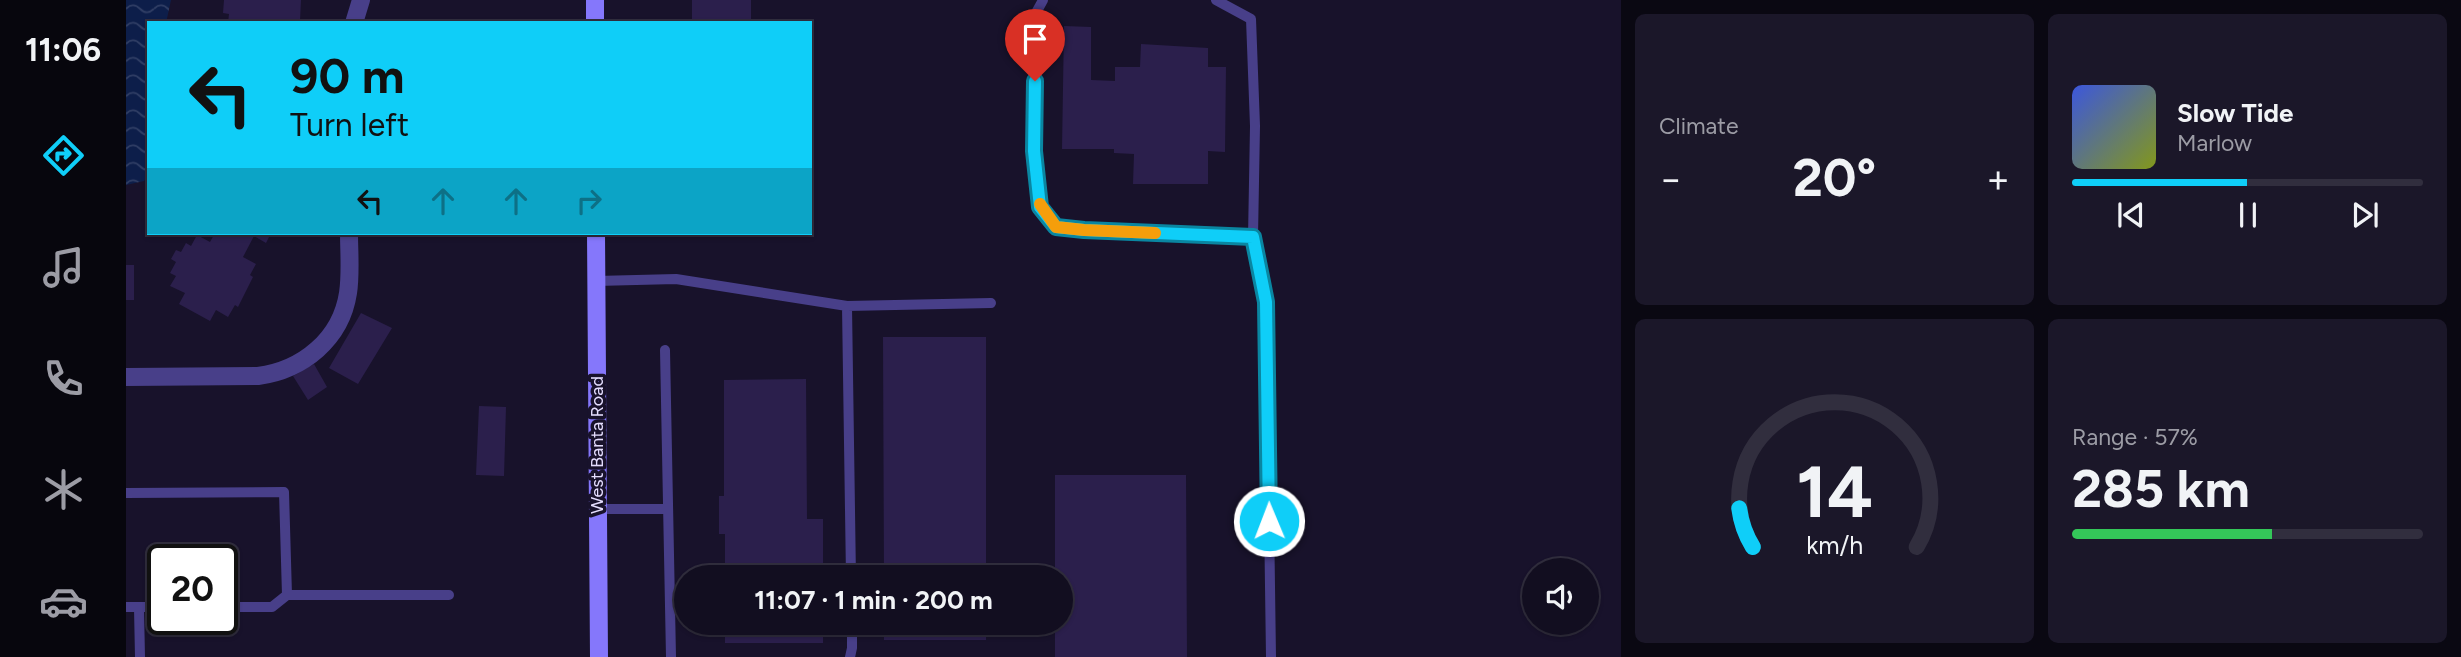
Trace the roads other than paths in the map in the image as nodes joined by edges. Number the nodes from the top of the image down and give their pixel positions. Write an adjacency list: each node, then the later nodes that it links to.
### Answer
1 (361, 0): 5 (street)
2 (595, 0): 6 (street)
3 (1042, 0): 9 (lane)
4 (1216, 0): 9 (lane)
5 (355, 21)
6 (595, 21)
7 (349, 235): 14 (street)
8 (596, 235): 10 (street, West Banta Road)
9 (1253, 237): 30 (lane)
10 (596, 281): 12 (lane); 16 (street, West Banta Road)
11 (991, 303): 12 (lane)
12 (847, 306): 18 (lane)
13 (666, 350): 17 (lane)
14 (126, 377)
15 (126, 493): 19 (lane)
16 (598, 509): 17 (lane); 27 (street, West Banta Road)
17 (668, 509): 28 (lane)
18 (851, 565)
19 (286, 595): 20 (lane); 22 (lane)
20 (449, 595)
21 (126, 607): 23 (lane)
22 (238, 607)
23 (139, 608): 24 (lane); 26 (lane)
24 (147, 608)
25 (852, 635): 29 (lane)
26 (140, 657)
27 (599, 657)
28 (671, 657)
29 (850, 657)
30 (1271, 657)

